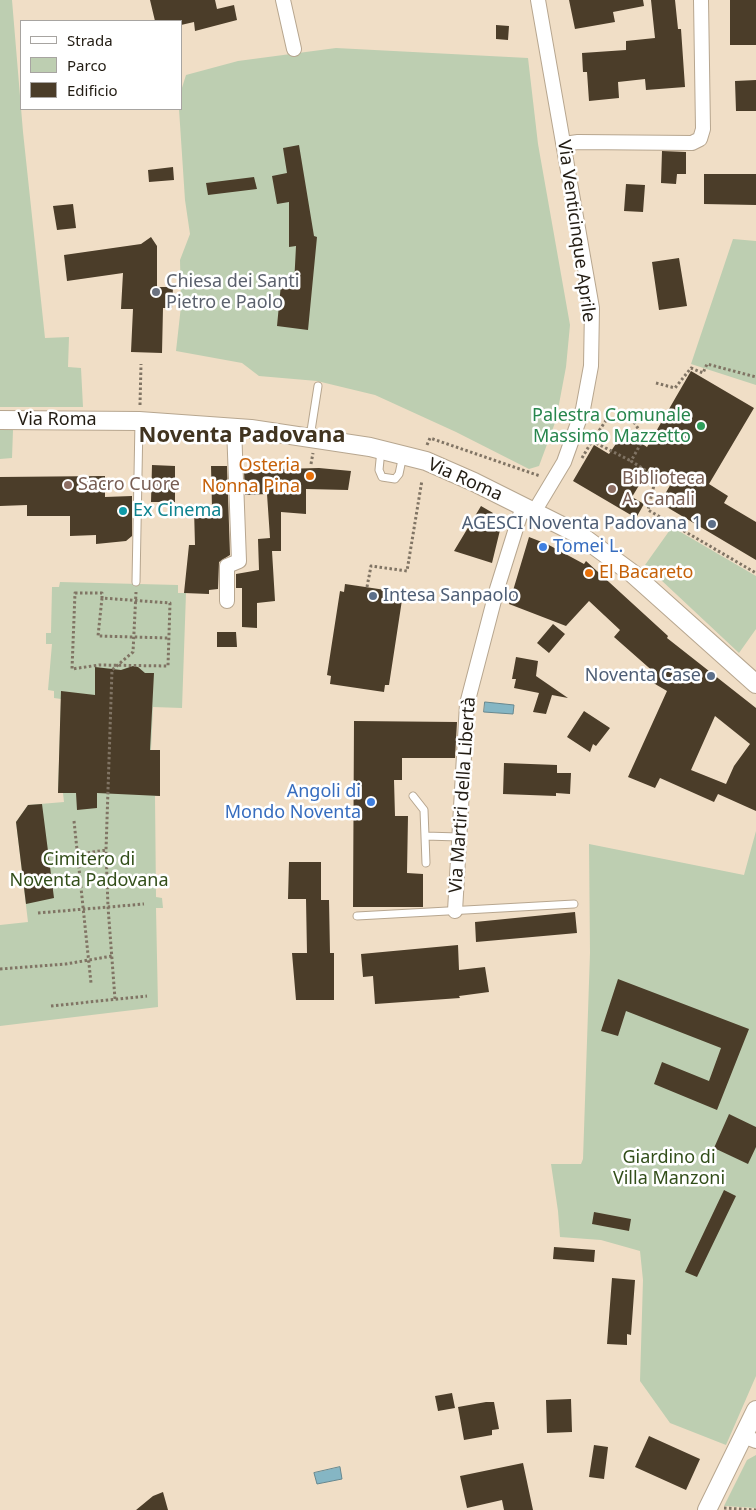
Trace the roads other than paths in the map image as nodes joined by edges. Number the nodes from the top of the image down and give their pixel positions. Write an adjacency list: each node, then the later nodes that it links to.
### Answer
1 (283, 0): 4 (street)
2 (538, 0): 5 (street, Via Venticinque Aprile)
3 (701, 0): 5 (street)
4 (294, 49)
5 (564, 144): 13 (street, Via Venticinque Aprile)
6 (318, 386): 10 (lane)
7 (0, 420): 8 (street, Via Roma)
8 (140, 420): 9 (street, Via Roma); 14 (lane)
9 (234, 427): 10 (street, Via Roma); 15 (street)
10 (310, 437): 11 (street, Via Roma)
11 (381, 450): 12 (street, Via Roma); 12 (lane)
12 (403, 455): 13 (street, Via Roma)
13 (528, 509): 16 (street, Via Roma); 19 (street, Via Martiri della Libertà)
14 (136, 582)
15 (227, 601)
16 (756, 684)
17 (413, 796): 18 (lane)
18 (425, 836): 19 (lane); 20 (lane)
19 (459, 837): 22 (street, Via Martiri della Libertà)
20 (426, 863)
21 (574, 904): 22 (lane)
22 (454, 911): 23 (lane)
23 (357, 916)
24 (756, 1410): 25 (street)
25 (749, 1439): 26 (street)
26 (707, 1510)

